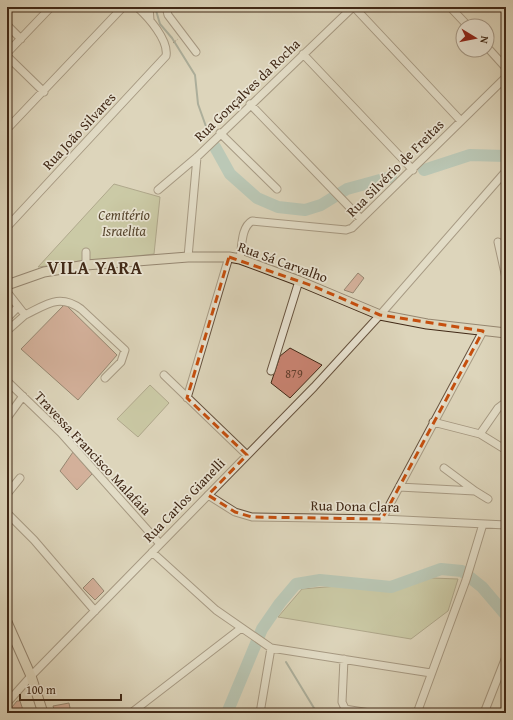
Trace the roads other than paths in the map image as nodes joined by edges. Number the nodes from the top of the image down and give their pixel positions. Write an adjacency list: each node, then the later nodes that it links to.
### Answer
1 (51, 7): 11 (street)
2 (123, 7): 19 (street)
3 (137, 7): 9 (street)
4 (149, 7): 9 (street)
5 (166, 7): 12 (street)
6 (353, 7): 14 (street, Rua Gonçalves da Rocha); 21 (street)
7 (450, 7): 8 (street)
8 (460, 18)
9 (150, 20): 30 (street, Rua João Silvares)
10 (7, 25): 11 (street)
11 (21, 39): 13 (street)
12 (196, 52)
13 (7, 53)
14 (302, 54): 20 (street, Rua Gonçalves da Rocha); 25 (street)
15 (7, 56): 19 (street)
16 (495, 56): 17 (street)
17 (506, 68)
18 (506, 77): 21 (street, Rua Silvério de Freitas)
19 (44, 92): 22 (street)
20 (250, 104): 23 (street, Rua Gonçalves da Rocha); 29 (street)
21 (461, 121): 25 (street, Rua Silvério de Freitas)
22 (7, 129)
23 (220, 133): 24 (street, Rua Gonçalves da Rocha); 27 (street)
24 (197, 157): 28 (street, Rua Gonçalves da Rocha); 33 (street)
25 (413, 170): 29 (street, Rua Silvério de Freitas)
26 (506, 172): 43 (street, Rua Carlos Gianelli)
27 (277, 189)
28 (158, 190)
29 (361, 219): 35 (street, Rua Silvério de Freitas)
30 (7, 227)
31 (498, 242): 37 (street)
32 (86, 252): 36 (street)
33 (188, 257): 34 (main road, Rua Sá Carvalho); 36 (main road, Rua Sá Carvalho)
34 (229, 257): 35 (main road, Rua Sá Carvalho); 53 (street)
35 (240, 259): 38 (main road, Rua Sá Carvalho)
36 (86, 265): 39 (main road, Rua Sá Carvalho)
37 (506, 278)
38 (299, 281): 43 (main road, Rua Sá Carvalho); 48 (street)
39 (7, 285)
40 (7, 292): 41 (street)
41 (18, 307): 42 (street); 44 (street)
42 (25, 315): 45 (street); 50 (street)
43 (380, 316): 46 (main road, Rua Sá Carvalho); 59 (street, Rua Carlos Gianelli)
44 (7, 318)
45 (8, 330)
46 (482, 331): 47 (main road, Rua Sá Carvalho); 56 (street)
47 (506, 333)
48 (272, 371)
49 (164, 376): 53 (street)
50 (105, 378)
51 (7, 381): 52 (street, Travessa Francisco Malafaia)
52 (23, 396): 55 (street); 71 (street, Travessa Francisco Malafaia)
53 (187, 398): 59 (street)
54 (506, 402): 57 (street)
55 (7, 418)
56 (433, 422): 57 (street); 62 (street)
57 (480, 434): 58 (street)
58 (506, 450)
59 (247, 455): 65 (street, Rua Carlos Gianelli)
60 (444, 468): 63 (street)
61 (20, 478): 64 (street)
62 (399, 487): 63 (street); 68 (street)
63 (475, 492): 66 (street)
64 (7, 494)
65 (208, 495): 68 (street, Rua Dona Clara); 71 (street, Rua Carlos Gianelli)
66 (488, 499)
67 (7, 513): 73 (street)
68 (382, 519): 69 (street, Rua Dona Clara)
69 (483, 524): 70 (street, Rua Dona Clara); 79 (street)
70 (506, 525)
71 (160, 544): 72 (street, Rua Carlos Gianelli)
72 (152, 552): 73 (street, Rua Carlos Gianelli); 75 (street)
73 (95, 611): 80 (street, Rua Carlos Gianelli)
74 (7, 622): 80 (main road)
75 (240, 629): 76 (street); 84 (street)
76 (268, 647): 78 (street); 85 (street)
77 (506, 657): 88 (street)
78 (344, 659): 79 (street); 82 (street)
79 (431, 673): 87 (street)
80 (31, 676): 81 (street, Rua Carlos Gianelli); 83 (main road)
81 (7, 703)
82 (345, 711): 86 (street)
83 (43, 713)
84 (131, 713)
85 (260, 713)
86 (370, 713)
87 (417, 713)
88 (484, 713)

